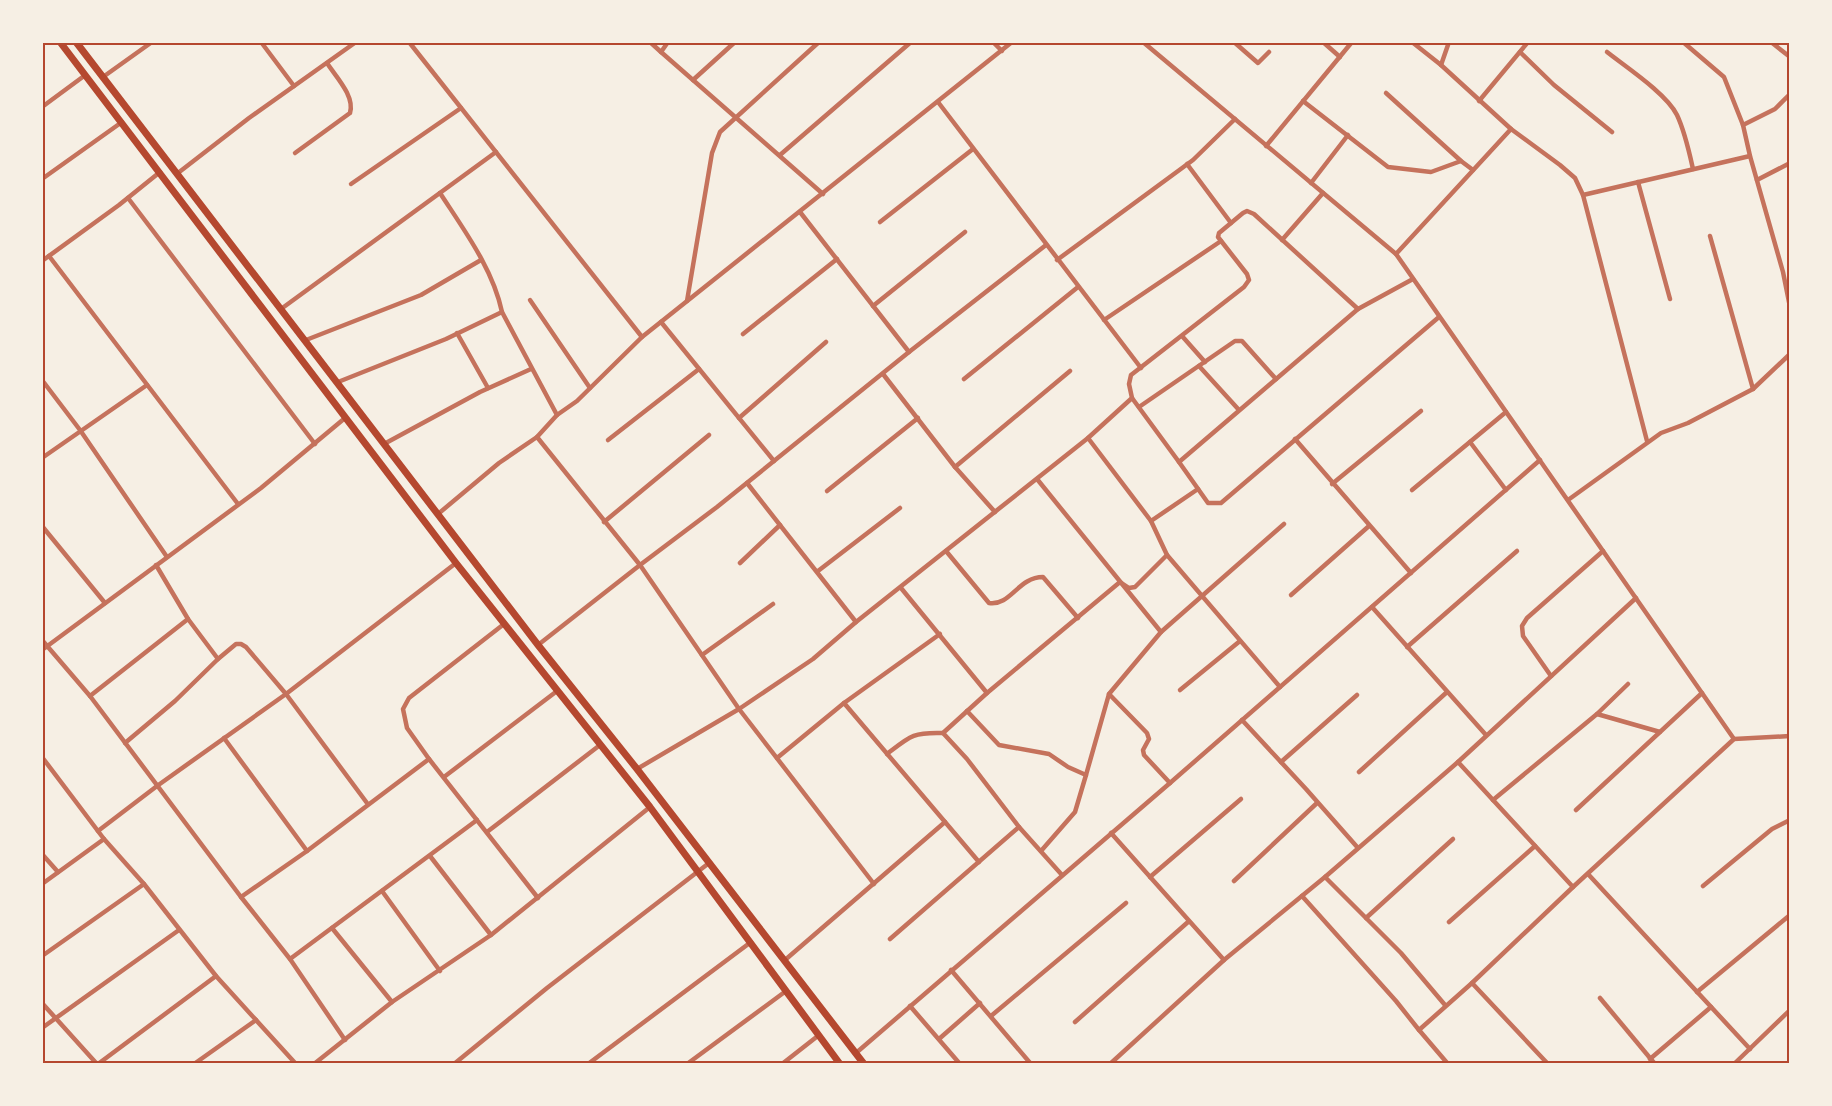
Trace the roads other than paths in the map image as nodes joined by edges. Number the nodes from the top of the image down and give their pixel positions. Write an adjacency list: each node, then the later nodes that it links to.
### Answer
1 (60, 42): 34 (main road)
2 (76, 42): 35 (main road)
3 (152, 42): 35 (street)
4 (261, 42): 37 (street)
5 (356, 42): 32 (street)
6 (409, 42): 44 (street)
7 (650, 42): 26 (street)
8 (668, 42): 26 (street)
9 (735, 42): 36 (street)
10 (819, 42): 45 (street)
11 (911, 42): 56 (street)
12 (993, 42): 25 (street)
13 (1012, 42): 25 (street)
14 (1143, 42): 24 (street)
15 (1156, 42): 24 (street)
16 (1234, 42): 27 (street)
17 (1323, 42): 30 (street)
18 (1352, 42): 30 (street)
19 (1412, 42): 33 (street)
20 (1449, 42): 33 (street)
21 (1528, 42): 28 (street)
22 (1683, 42): 48 (street)
23 (1771, 42): 31 (street)
24 (1150, 48): 46 (street)
25 (1002, 51): 42 (street)
26 (661, 52): 36 (street)
27 (1269, 52)
28 (1520, 52): 41 (street); 50 (street)
29 (1607, 52): 62 (street)
30 (1340, 57): 40 (street)
31 (1790, 57)
32 (327, 63): 37 (street); 55 (street)
33 (1442, 65): 41 (street)
34 (84, 76): 43 (street); 47 (main road)
35 (103, 77): 64 (main road)
36 (693, 80): 45 (street)
37 (294, 86): 64 (street)
38 (1386, 93): 58 (street)
39 (1790, 94): 48 (street)
40 (1304, 101): 51 (street); 52 (street)
41 (1479, 101): 49 (street)
42 (938, 102): 53 (street); 72 (street)
43 (42, 107)
44 (461, 108): 54 (street); 69 (street)
45 (736, 117): 56 (street); 97 (street)
46 (1235, 119): 52 (street); 60 (street)
47 (122, 122): 63 (main road); 65 (street)
48 (1743, 125): 57 (street)
49 (1511, 129): 61 (street); 73 (street)
50 (1612, 132)
51 (1348, 135): 58 (street); 68 (street)
52 (1266, 146): 68 (street)
53 (973, 149): 76 (street); 84 (street)
54 (496, 152): 70 (street); 109 (street)
55 (295, 153)
56 (780, 155): 72 (street)
57 (1750, 156): 62 (street); 66 (street)
58 (1461, 161): 61 (street)
59 (1790, 163): 66 (street)
60 (1187, 164): 77 (street); 89 (street)
61 (1473, 170): 85 (street)
62 (1693, 170): 67 (street)
63 (160, 172): 74 (street); 83 (main road)
64 (178, 173): 79 (main road)
65 (42, 179)
66 (1757, 180): 92 (street)
67 (1638, 182): 73 (street); 95 (street)
68 (1311, 183): 71 (street)
69 (351, 184)
70 (440, 193): 88 (street); 100 (street)
71 (1323, 193): 81 (street); 85 (street)
72 (823, 194): 75 (street)
73 (1583, 195): 144 (street)
74 (128, 198): 86 (street); 146 (street)
75 (800, 212): 87 (street); 97 (street)
76 (880, 222)
77 (1231, 223): 81 (street); 82 (street)
78 (965, 232): 98 (street)
79 (225, 236): 83 (main road); 100 (main road)
80 (1710, 236): 128 (street)
81 (1282, 240): 101 (street)
82 (1221, 241): 104 (street); 108 (street)
83 (215, 245): 135 (main road)
84 (1046, 245): 89 (street); 112 (street)
85 (1396, 254): 93 (street)
86 (49, 256): 90 (street); 125 (street)
87 (837, 259): 98 (street); 107 (street)
88 (481, 260): 102 (street); 110 (street)
89 (1057, 260): 94 (street)
90 (42, 261)
91 (1790, 269): 92 (street)
92 (1783, 272): 99 (street)
93 (1413, 279): 101 (street); 103 (street)
94 (1078, 287): 104 (street); 121 (street)
95 (1670, 299)
96 (530, 300): 127 (street)
97 (687, 302): 105 (street)
98 (873, 306): 112 (street)
99 (1790, 307)
100 (281, 309): 110 (main road)
101 (1358, 309): 122 (street)
102 (502, 312): 106 (street); 117 (street)
103 (1439, 316): 133 (street); 142 (street)
104 (1104, 320): 116 (street)
105 (661, 322): 109 (street); 118 (street)
106 (457, 333): 124 (street); 126 (street)
107 (743, 334)
108 (1182, 336): 114 (street); 116 (street)
109 (642, 337): 127 (street)
110 (306, 340): 124 (main road)
111 (826, 342): 136 (street)
112 (909, 352): 120 (street)
113 (1790, 354): 128 (street)
114 (1205, 362): 115 (street); 122 (street)
115 (1199, 366): 130 (street); 131 (street)
116 (1141, 368): 129 (street)
117 (531, 369): 126 (street); 134 (street)
118 (699, 369): 136 (street); 143 (street)
119 (1070, 371): 152 (street)
120 (883, 374): 137 (street); 150 (street)
121 (964, 379)
122 (1276, 379): 131 (street)
123 (42, 380): 138 (street)
124 (338, 382): 147 (main road)
125 (147, 385): 138 (street); 161 (street)
126 (488, 388): 147 (street)
127 (590, 388): 134 (street)
128 (1753, 389): 144 (street)
129 (1132, 398): 130 (street); 141 (street)
130 (1139, 407): 151 (street)
131 (1239, 410): 151 (street)
132 (1421, 411): 155 (street)
133 (1506, 412): 145 (street); 149 (street)
134 (557, 415): 140 (street)
135 (345, 418): 146 (street); 177 (main road)
136 (739, 418): 150 (street)
137 (918, 418): 152 (street); 159 (street)
138 (80, 430): 148 (street); 175 (street)
139 (710, 435): 166 (street)
140 (537, 437): 164 (street); 166 (street)
141 (1088, 438): 153 (street); 165 (street)
142 (1294, 439): 155 (street); 156 (street)
143 (608, 440)
144 (1647, 441): 160 (street)
145 (1470, 442): 157 (street); 158 (street)
146 (315, 444): 161 (street)
147 (384, 444): 164 (main road)
148 (42, 458)
149 (1540, 460): 158 (street); 160 (street)
150 (774, 461): 154 (street)
151 (1179, 462): 156 (street)
152 (955, 466): 163 (street)
153 (1037, 479): 163 (street); 182 (street)
154 (747, 483): 168 (street); 179 (street)
155 (1332, 483): 170 (street)
156 (1198, 489): 165 (street)
157 (1412, 490)
158 (1506, 490): 181 (street)
159 (827, 491)
160 (1568, 500): 173 (street)
161 (238, 504): 175 (street)
162 (900, 508): 180 (street)
163 (995, 512): 171 (street)
164 (438, 514): 198 (main road)
165 (1151, 521): 174 (street)
166 (604, 522): 179 (street)
167 (1284, 524): 185 (street)
168 (780, 525): 176 (street); 180 (street)
169 (42, 526): 187 (street)
170 (1369, 526): 181 (street); 184 (street)
171 (946, 551): 183 (street); 190 (street)
172 (1517, 551): 199 (street)
173 (1603, 551): 186 (street); 203 (street)
174 (1167, 555): 182 (street); 185 (street)
175 (167, 557): 178 (street)
176 (740, 562)
177 (456, 563): 193 (main road); 211 (street)
178 (156, 565): 187 (street); 191 (street)
179 (640, 565): 198 (street); 201 (street)
180 (818, 571): 192 (street)
181 (1411, 573): 189 (street)
182 (1120, 582): 190 (street); 194 (street)
183 (901, 588): 192 (street); 195 (street)
184 (1291, 595)
185 (1202, 596): 194 (street); 197 (street)
186 (1636, 598): 203 (street); 210 (street)
187 (105, 603): 200 (street)
188 (773, 604): 201 (street)
189 (1372, 607): 199 (street); 205 (street)
190 (1078, 618): 209 (street)
191 (188, 619): 202 (street); 214 (street)
192 (856, 622): 216 (street)
193 (504, 624): 207 (main road); 231 (street)
194 (1161, 632): 212 (street)
195 (940, 634): 209 (street); 215 (street)
196 (42, 640): 200 (street)
197 (1240, 641): 205 (street); 206 (street)
198 (538, 645): 234 (main road)
199 (1407, 647): 208 (street)
200 (44, 649): 214 (street)
201 (702, 655): 216 (street)
202 (218, 659): 211 (street); 226 (street)
203 (1551, 676): 222 (street)
204 (1628, 684): 218 (street)
205 (1280, 687): 219 (street)
206 (1180, 690)
207 (557, 691): 227 (main road); 237 (street)
208 (1447, 692): 222 (street); 235 (street)
209 (987, 693): 217 (street)
210 (1702, 693): 220 (street); 225 (street)
211 (286, 694): 224 (street); 242 (street)
212 (1109, 694): 236 (street); 238 (street)
213 (1357, 695): 232 (street)
214 (90, 696): 226 (street)
215 (844, 703): 228 (street); 230 (street)
216 (739, 709): 230 (street); 234 (street)
217 (967, 711): 221 (street); 236 (street)
218 (1597, 714): 220 (street); 241 (street)
219 (1242, 720): 232 (street); 238 (street)
220 (1660, 732): 245 (street)
221 (943, 733): 228 (street); 249 (street)
222 (1486, 735): 233 (street)
223 (1790, 736): 225 (street)
224 (224, 738): 239 (street); 257 (street)
225 (1734, 739): 265 (street)
226 (125, 743): 239 (street)
227 (600, 745): 244 (main road); 251 (street)
228 (887, 754): 248 (street)
229 (42, 757): 250 (street)
230 (777, 758): 272 (street)
231 (429, 759): 237 (street); 242 (street)
232 (1281, 762): 243 (street)
233 (1458, 762): 241 (street); 256 (street)
234 (637, 769): 262 (main road)
235 (1359, 772)
236 (1086, 775): 258 (street)
237 (444, 777): 246 (street)
238 (1170, 783): 252 (street)
239 (157, 786): 250 (street); 277 (street)
240 (1242, 799): 267 (street)
241 (1493, 800): 255 (street)
242 (367, 803): 257 (street)
243 (1317, 803): 256 (street); 269 (street)
244 (650, 807): 263 (main road); 278 (street)
245 (1576, 810)
246 (477, 820): 251 (street); 260 (street)
247 (1790, 820): 273 (street)
248 (945, 822): 261 (street); 272 (street)
249 (1019, 827): 258 (street); 261 (street)
250 (98, 831): 253 (street)
251 (487, 832): 278 (street)
252 (1111, 832): 266 (street); 267 (street)
253 (104, 839): 264 (street); 271 (street)
254 (1453, 839): 281 (street)
255 (1535, 846): 274 (street); 283 (street)
256 (1358, 848): 268 (street)
257 (307, 851): 277 (street)
258 (1041, 851): 266 (street)
259 (42, 854): 264 (street)
260 (430, 856): 275 (street); 286 (street)
261 (979, 862): 287 (street)
262 (709, 863): 263 (street); 291 (main road)
263 (698, 871): 288 (main road); 323 (street)
264 (58, 872): 270 (street)
265 (1587, 874): 274 (street); 298 (street)
266 (1062, 875): 294 (street)
267 (1150, 877): 282 (street)
268 (1325, 877): 276 (street); 281 (street)
269 (1234, 881)
270 (42, 884)
271 (144, 884): 285 (street); 289 (street)
272 (874, 884): 291 (street)
273 (1703, 886)
274 (1573, 887): 296 (street)
275 (382, 891): 284 (street); 293 (street)
276 (1302, 896): 292 (street); 312 (street)
277 (241, 897): 290 (street)
278 (538, 898): 286 (street)
279 (1126, 903): 307 (street)
280 (1790, 915): 298 (street)
281 (1366, 918): 303 (street)
282 (1188, 922): 292 (street); 310 (street)
283 (1449, 922)
284 (332, 928): 290 (street); 300 (street)
285 (179, 930): 295 (street); 308 (street)
286 (491, 934): 293 (street)
287 (890, 939)
288 (751, 942): 297 (main road); 324 (street)
289 (42, 956)
290 (290, 959): 315 (street)
291 (785, 960): 317 (main road)
292 (1224, 960): 331 (street)
293 (440, 970): 300 (street)
294 (951, 970): 302 (street); 304 (street)
295 (216, 976): 309 (street); 319 (street)
296 (1472, 983): 303 (street); 333 (street)
297 (786, 990): 313 (main road); 325 (street)
298 (1697, 992): 305 (street)
299 (1600, 998): 318 (street)
300 (392, 1002): 315 (street)
301 (42, 1003): 308 (street)
302 (980, 1004): 307 (street); 314 (street)
303 (1445, 1005): 312 (street)
304 (910, 1006): 314 (street); 317 (street)
305 (1711, 1007): 316 (street); 318 (street)
306 (1790, 1011): 316 (street)
307 (991, 1016): 330 (street)
308 (56, 1018): 311 (street); 319 (street)
309 (256, 1020): 320 (street); 321 (street)
310 (1075, 1022)
311 (42, 1028)
312 (1419, 1030): 332 (street)
313 (819, 1035): 326 (street); 327 (main road)
314 (939, 1039): 329 (street)
315 (345, 1040): 322 (street)
316 (1750, 1049): 335 (street)
317 (856, 1053): 328 (main road)
318 (1650, 1059): 334 (street)
319 (97, 1064)
320 (194, 1064)
321 (296, 1064)
322 (314, 1064)
323 (454, 1064)
324 (588, 1064)
325 (687, 1064)
326 (782, 1064)
327 (840, 1064)
328 (864, 1064)
329 (960, 1064)
330 (1031, 1064)
331 (1110, 1064)
332 (1448, 1064)
333 (1548, 1064)
334 (1655, 1064)
335 (1734, 1064)

